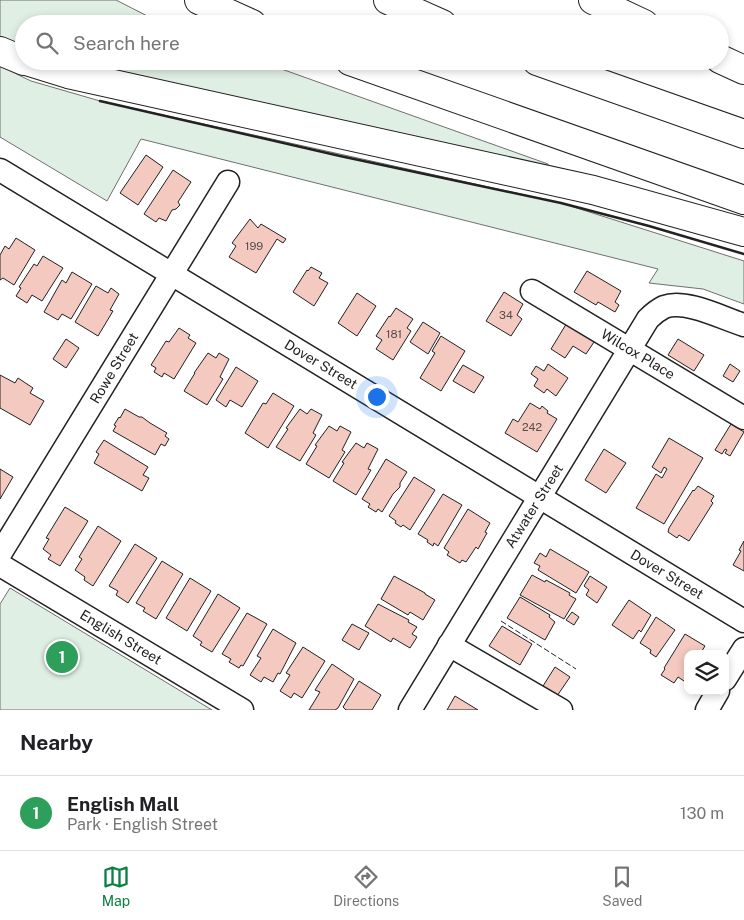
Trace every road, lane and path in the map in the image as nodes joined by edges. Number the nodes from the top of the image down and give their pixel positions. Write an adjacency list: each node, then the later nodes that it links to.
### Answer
1 (198, 0): 4 (highway)
2 (388, 0): 5 (highway)
3 (593, 0): 6 (highway)
4 (232, 15)
5 (422, 15)
6 (625, 15)
7 (0, 51): 8 (highway)
8 (15, 57)
9 (729, 63): 13 (highway)
10 (55, 70): 18 (highway)
11 (376, 70): 17 (highway)
12 (563, 70): 14 (highway)
13 (744, 70)
14 (744, 134)
15 (0, 170): 19 (street, Dover Street)
16 (228, 182): 19 (street, Rowe Street)
17 (744, 200)
18 (744, 232)
19 (172, 274): 24 (street, Dover Street); 25 (street, Rowe Street)
20 (532, 290): 22 (street, Wilcox Place)
21 (744, 325): 22 (street, Atwater Street)
22 (630, 349): 23 (street, Wilcox Place); 24 (street, Atwater Street)
23 (744, 418)
24 (540, 497): 27 (street, Dover Street); 28 (street, Atwater Street)
25 (0, 554)
26 (0, 565): 32 (street, English Street)
27 (744, 621)
28 (450, 645): 33 (street, Atwater Street); 34 (street)
29 (744, 648): 30 (street)
30 (729, 672)
31 (716, 695): 35 (street)
32 (242, 710)
33 (410, 710)
34 (560, 710)
35 (707, 710)

